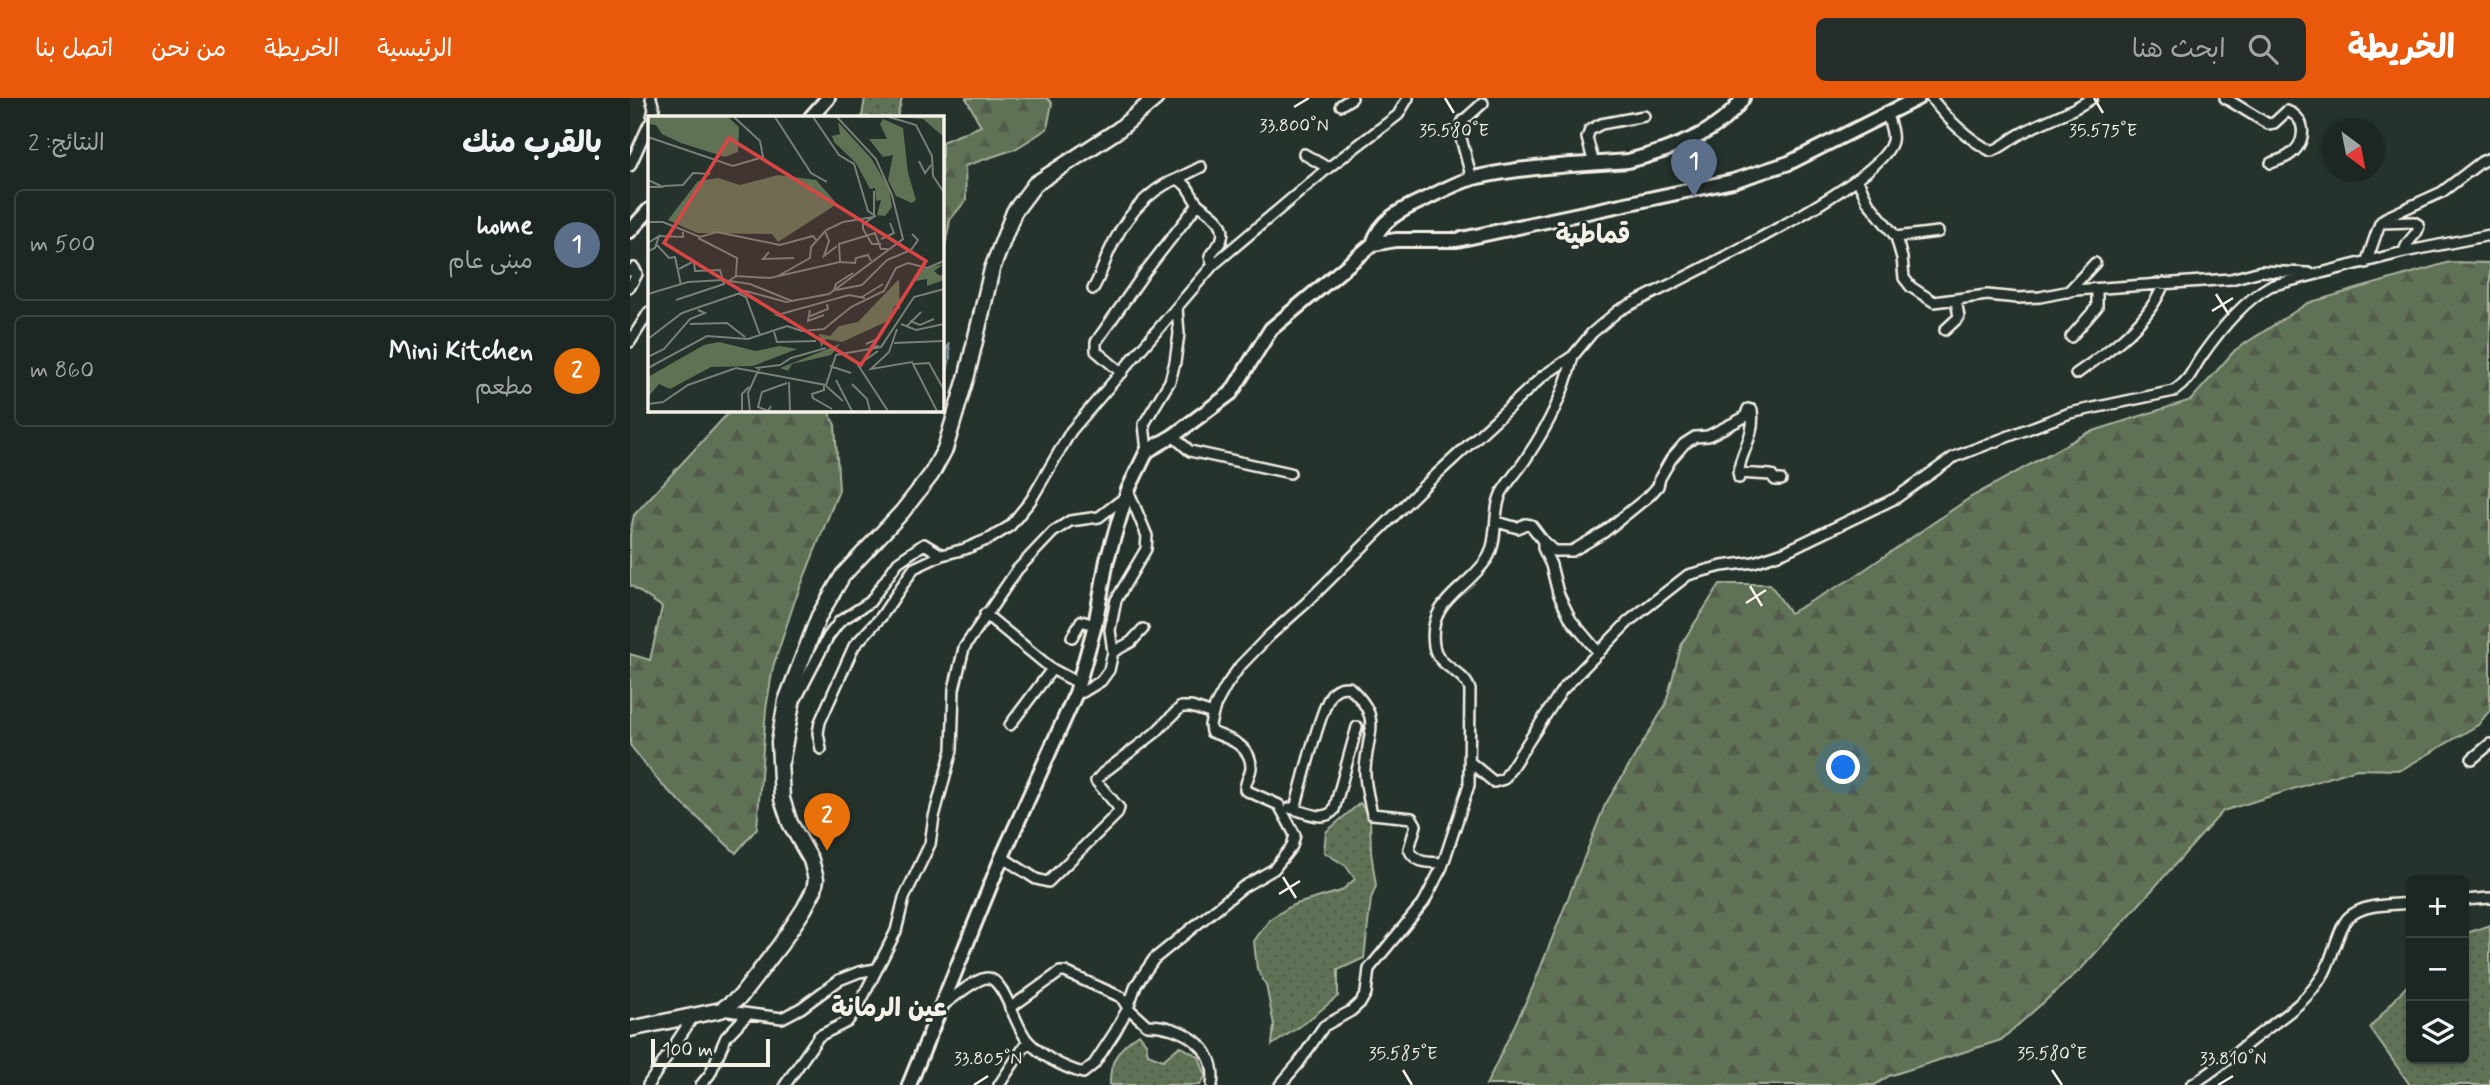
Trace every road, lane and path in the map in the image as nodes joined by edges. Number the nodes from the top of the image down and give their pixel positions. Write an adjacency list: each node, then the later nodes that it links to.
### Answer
1 (652, 98): 14 (street)
2 (828, 98): 15 (main road)
3 (1156, 98): 79 (main road)
4 (1352, 98): 12 (street)
5 (1408, 98): 24 (street)
6 (1743, 98): 21 (main road)
7 (1918, 98): 13 (main road)
8 (1931, 98): 9 (street)
9 (2092, 98)
10 (2225, 98): 20 (street)
11 (1483, 103): 26 (street)
12 (1340, 105)
13 (1887, 115): 27 (street); 35 (main road)
14 (652, 116)
15 (812, 116)
16 (1644, 116): 21 (street)
17 (648, 126): 22 (street)
18 (1304, 154): 24 (street)
19 (2490, 158): 30 (street)
20 (2271, 163)
21 (1594, 164): 26 (main road)
22 (630, 166)
23 (1201, 167): 25 (street)
24 (1328, 168): 39 (street)
25 (1177, 179): 28 (street); 44 (street)
26 (1472, 179): 35 (main road)
27 (1857, 179): 34 (street); 53 (street)
28 (1198, 204): 39 (street); 54 (street)
29 (648, 211): 31 (main road)
30 (2380, 223): 36 (street); 38 (street)
31 (630, 231)
32 (1938, 232): 34 (street)
33 (2490, 235): 36 (street)
34 (1896, 237): 47 (street)
35 (1373, 244): 56 (main road)
36 (2404, 252): 38 (street)
37 (2095, 263): 46 (street)
38 (2366, 263): 41 (street)
39 (1213, 265): 48 (street)
40 (630, 271): 43 (street)
41 (2319, 273): 42 (street); 69 (street)
42 (2164, 283): 45 (street); 55 (street)
43 (630, 287)
44 (1093, 289)
45 (2097, 289): 46 (street); 51 (street)
46 (2068, 292): 47 (street)
47 (1955, 300): 50 (street)
48 (1177, 308): 54 (street); 57 (street)
49 (648, 314): 52 (street)
50 (1945, 330)
51 (2071, 337)
52 (630, 342)
53 (1573, 356): 61 (street); 72 (street)
54 (1122, 373): 63 (street)
55 (2076, 374)
56 (1173, 436): 57 (main road); 58 (street)
57 (1147, 451): 60 (main road)
58 (1290, 473)
59 (1781, 480): 62 (street)
60 (1126, 494): 64 (street); 65 (main road); 68 (street)
61 (1497, 522): 62 (street); 78 (street)
62 (1542, 541): 69 (street)
63 (942, 555): 76 (street); 79 (street)
64 (985, 614): 70 (street); 87 (street)
65 (1095, 625): 67 (street); 71 (main road)
66 (1143, 629): 68 (street)
67 (1072, 637)
68 (1113, 652): 71 (street)
69 (1598, 653): 78 (street)
70 (1052, 669): 71 (street); 73 (street)
71 (1077, 688): 82 (main road)
72 (1213, 714): 80 (street); 82 (street)
73 (1010, 725)
74 (1357, 727): 81 (street)
75 (2490, 744): 77 (street)
76 (821, 749)
77 (2472, 759)
78 (1471, 763): 83 (street)
79 (780, 776): 91 (main road)
80 (1279, 805): 81 (street); 89 (street)
81 (1295, 809): 83 (street)
82 (1002, 857): 88 (main road)
83 (1443, 863): 102 (street)
84 (2490, 898): 85 (street)
85 (2469, 900)
86 (2406, 903): 103 (street)
87 (876, 969): 92 (street); 98 (street)
88 (940, 1007): 90 (street); 99 (main road)
89 (1128, 1008): 90 (street); 95 (street); 101 (street)
90 (1010, 1009): 95 (street)
91 (720, 1010): 92 (street); 93 (main road)
92 (747, 1015): 97 (street)
93 (693, 1017): 94 (main road); 96 (street)
94 (630, 1030)
95 (1028, 1041): 100 (street)
96 (648, 1085)
97 (701, 1085)
98 (785, 1085)
99 (909, 1085)
100 (999, 1085)
101 (1212, 1085)
102 (1280, 1085)
103 (2191, 1085)

